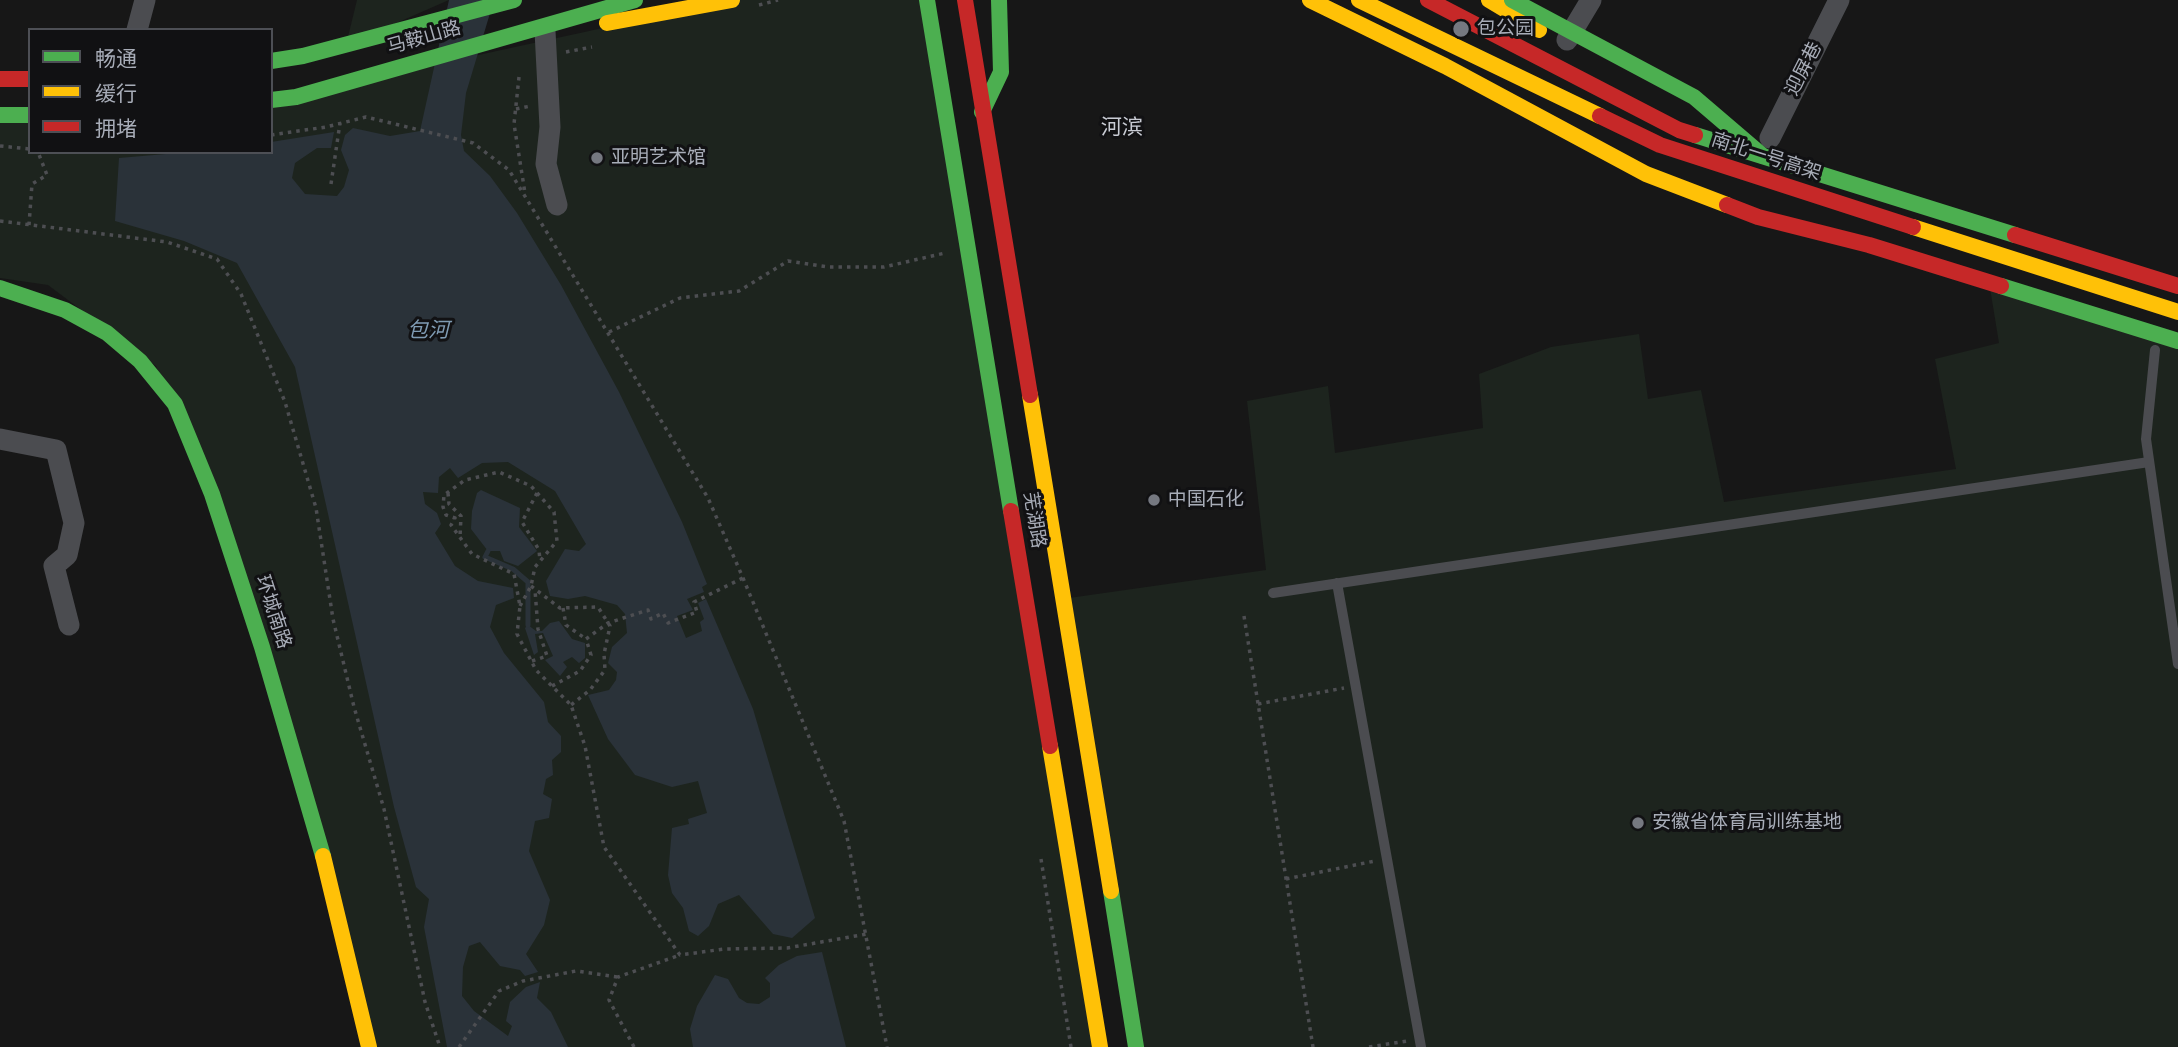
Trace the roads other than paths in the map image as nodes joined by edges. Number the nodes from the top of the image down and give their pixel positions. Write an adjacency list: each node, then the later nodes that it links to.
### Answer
1 (145, 0): 16 (street)
2 (635, 0): 18 (main road, 马鞍山路)
3 (732, 0): 17 (main road)
4 (927, 0): 46 (main road, 芜湖路)
5 (965, 0): 25 (main road, 芜湖路)
6 (999, 0): 25 (main road)
7 (1310, 0): 31 (main road)
8 (1359, 0): 34 (main road, 南北一号高架, bridge)
9 (1428, 0): 29 (main road, 南北一号高架)
10 (1489, 0): 19 (main road)
11 (1513, 0): 29 (main road, bridge)
12 (1524, 0): 29 (main road)
13 (1591, 0): 19 (street)
14 (1839, 0): 29 (street, 迎屏巷)
15 (508, 1): 20 (main road, 马鞍山路)
16 (138, 28)
17 (545, 31): 18 (main road); 30 (street)
18 (512, 35): 24 (main road, 马鞍山路)
19 (1563, 46): 23 (main road)
20 (273, 61)
21 (0, 79): 22 (main road)
22 (28, 79)
23 (1653, 94)
24 (273, 100)
25 (982, 112): 47 (main road, 芜湖路)
26 (1686, 112): 29 (main road)
27 (0, 115): 28 (main road)
28 (28, 115)
29 (1772, 146): 32 (main road, 南北一号高架)
30 (557, 205)
31 (1870, 245): 35 (main road); 37 (main road)
32 (2178, 286)
33 (0, 288): 45 (main road, 环城南路)
34 (2178, 312)
35 (2178, 341)
36 (2155, 350): 39 (lane)
37 (2178, 353)
38 (0, 439): 42 (street)
39 (2149, 462): 40 (lane); 43 (lane)
40 (1337, 583): 41 (lane); 44 (lane)
41 (1273, 593)
42 (69, 625)
43 (2178, 664)
44 (1420, 1043)
45 (369, 1047)
46 (1100, 1047)
47 (1136, 1047)

